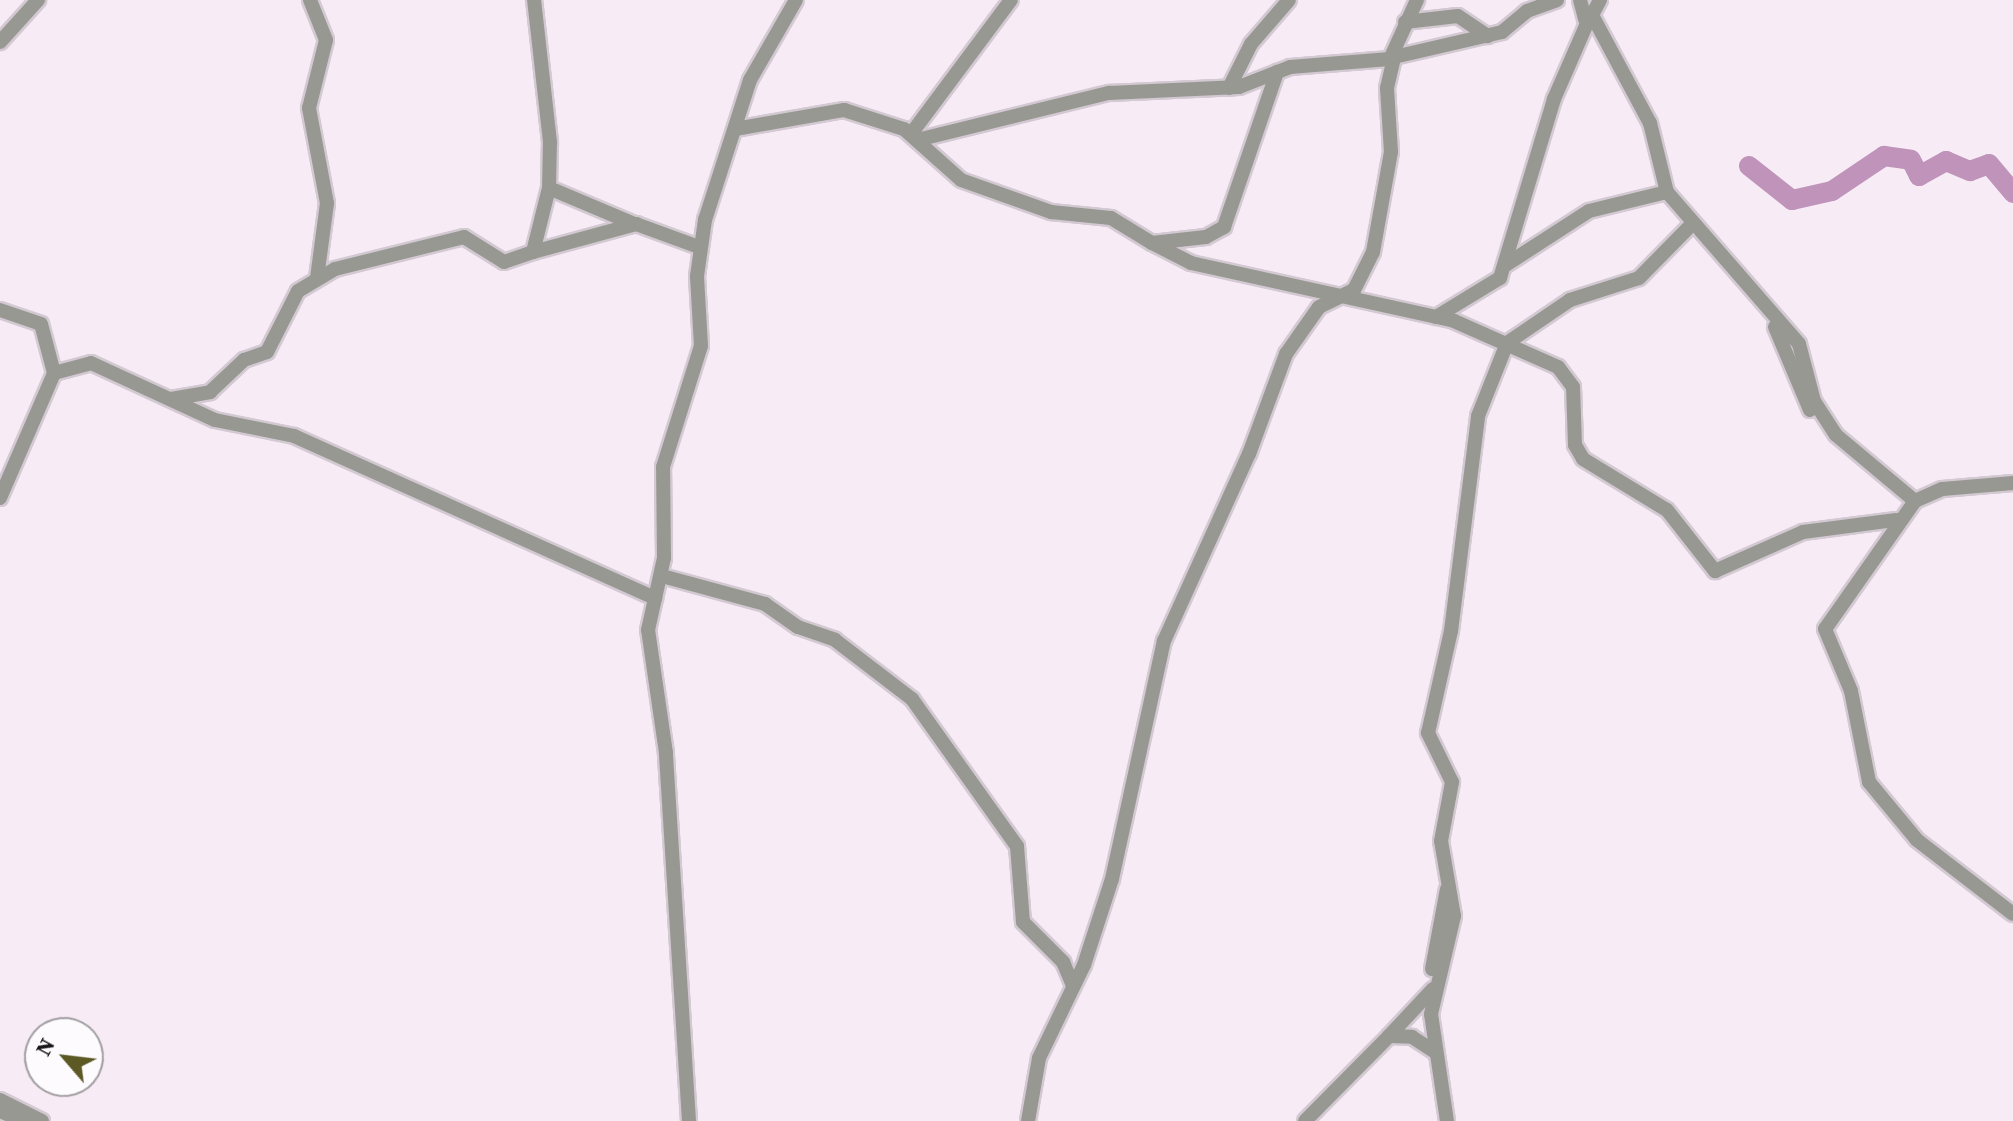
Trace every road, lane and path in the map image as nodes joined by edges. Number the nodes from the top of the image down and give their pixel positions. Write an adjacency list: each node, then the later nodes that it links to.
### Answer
1 (38, 0): 13 (street)
2 (310, 0): 27 (street)
3 (534, 0): 19 (street)
4 (796, 0): 17 (street)
5 (1011, 0): 18 (street)
6 (1289, 0): 16 (street)
7 (1417, 0): 11 (street)
8 (1557, 0): 12 (street)
9 (1580, 0): 10 (street)
10 (1593, 10): 20 (street); 26 (street)
11 (1405, 22): 12 (street); 14 (street)
12 (1488, 36): 14 (street)
13 (0, 42)
14 (1394, 57): 15 (street); 28 (street)
15 (1277, 72): 16 (street); 23 (street)
16 (1229, 88): 18 (street)
17 (735, 129): 18 (street); 24 (street)
18 (914, 137): 23 (street)
19 (549, 188): 21 (street); 25 (street)
20 (1667, 192): 22 (street); 26 (street)
21 (636, 224): 24 (street); 25 (street)
22 (1691, 225): 31 (street); 36 (street)
23 (1152, 243): 28 (street)
24 (699, 247): 38 (street)
25 (533, 252): 27 (street)
26 (1504, 266): 30 (street)
27 (317, 278): 33 (street)
28 (1348, 294): 30 (street); 42 (street)
29 (0, 310): 32 (street)
30 (1436, 317): 31 (street)
31 (1507, 343): 37 (street); 41 (street)
32 (54, 373): 33 (street); 35 (street)
33 (170, 399): 39 (street)
34 (2013, 483): 36 (street)
35 (0, 498)
36 (1915, 501): 37 (street)
37 (1896, 520): 40 (street)
38 (662, 576): 39 (street); 42 (street)
39 (655, 598): 49 (street)
40 (2013, 914)
41 (1434, 985): 43 (street); 44 (street)
42 (1073, 986): 50 (street)
43 (1389, 1036): 44 (street); 51 (street)
44 (1435, 1052): 52 (street)
45 (0, 1100): 48 (street)
46 (0, 1111): 47 (street)
47 (23, 1121)
48 (42, 1121)
49 (689, 1121)
50 (1028, 1121)
51 (1305, 1121)
52 (1447, 1121)

